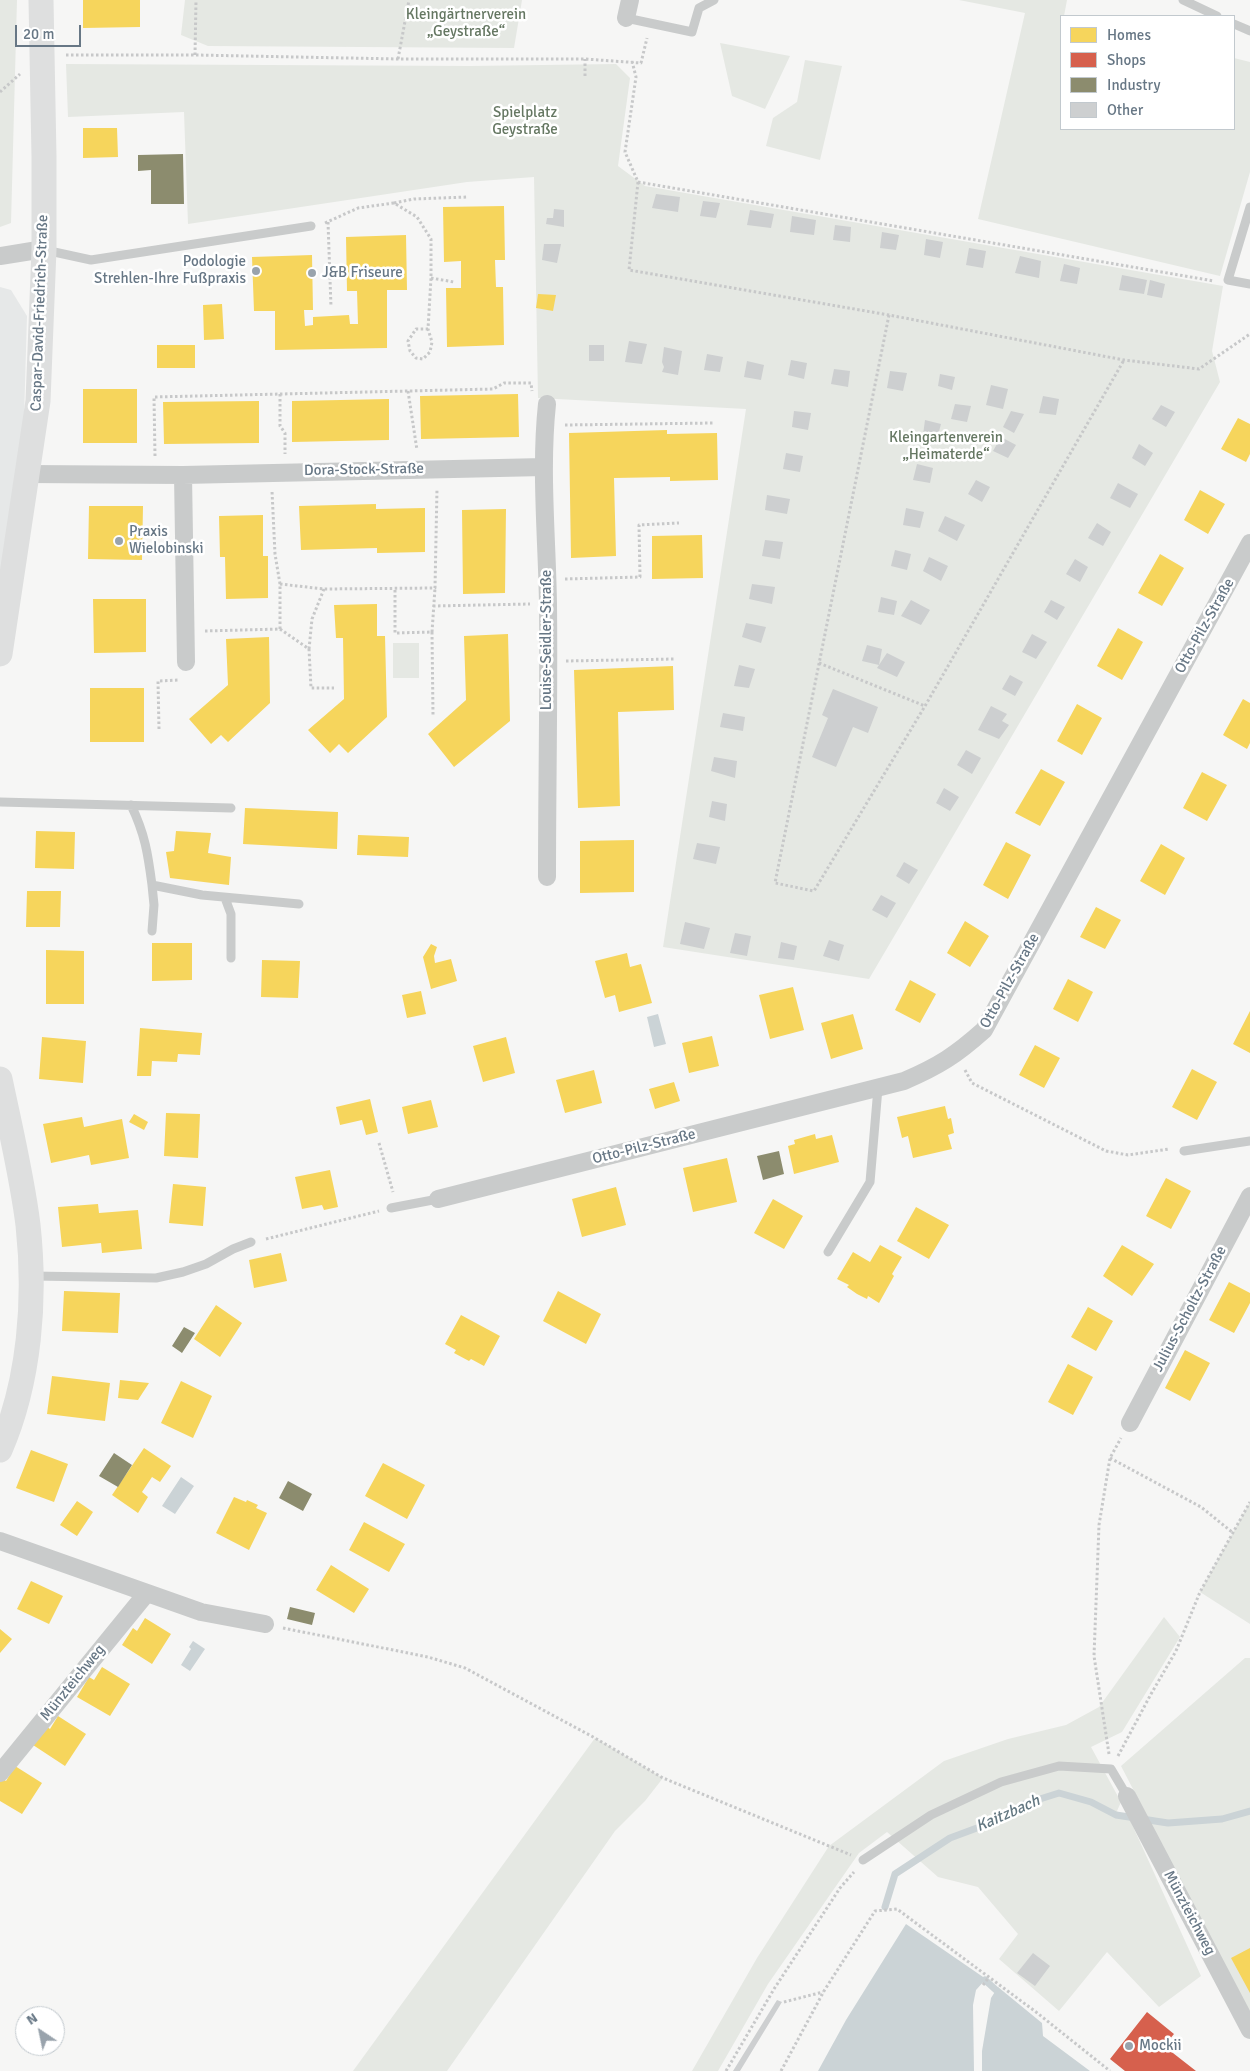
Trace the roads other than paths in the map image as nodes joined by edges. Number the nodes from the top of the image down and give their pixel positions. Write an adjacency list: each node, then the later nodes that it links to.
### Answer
1 (41, 0): 11 (street, Caspar-David-Friedrich-Straße)
2 (630, 0): 6 (street)
3 (714, 0): 6 (lane)
4 (1183, 0): 5 (lane)
5 (1216, 15)
6 (626, 18)
7 (1235, 24): 8 (lane)
8 (1250, 32)
9 (1250, 207): 13 (lane)
10 (311, 226): 11 (lane)
11 (44, 249): 12 (street); 16 (street, Caspar-David-Friedrich-Straße)
12 (0, 256)
13 (1250, 284)
14 (547, 404): 15 (street, Louise-Seidler-Straße)
15 (544, 467): 17 (street, Dora-Stock-Straße); 24 (street, Louise-Seidler-Straße)
16 (27, 474): 17 (street, Dora-Stock-Straße); 19 (street, Caspar-David-Friedrich-Straße)
17 (183, 475): 20 (street)
18 (1250, 543): 31 (street, Otto-Pilz-Straße)
19 (0, 654)
20 (186, 662)
21 (0, 802): 22 (lane)
22 (131, 805): 23 (lane); 25 (lane)
23 (231, 808)
24 (547, 877)
25 (152, 885): 26 (lane); 28 (lane)
26 (225, 898): 27 (lane); 29 (lane)
27 (299, 904)
28 (152, 931)
29 (231, 958)
30 (0, 1079): 39 (street)
31 (878, 1088): 35 (street, Otto-Pilz-Straße); 38 (lane)
32 (1250, 1141): 33 (lane)
33 (1184, 1151)
34 (1250, 1196): 40 (street, Julius-Scholtz-Straße)
35 (438, 1199): 36 (lane, Otto-Pilz-Straße)
36 (394, 1208)
37 (251, 1242): 39 (lane)
38 (828, 1252)
39 (30, 1276): 41 (street)
40 (1130, 1423)
41 (0, 1450)
42 (0, 1541): 43 (street)
43 (146, 1594): 44 (street); 45 (street, Münzteichweg)
44 (265, 1624)
45 (0, 1773)
46 (1127, 1796): 47 (lane); 48 (street, Münzteichweg)
47 (863, 1860)
48 (1250, 2030)

